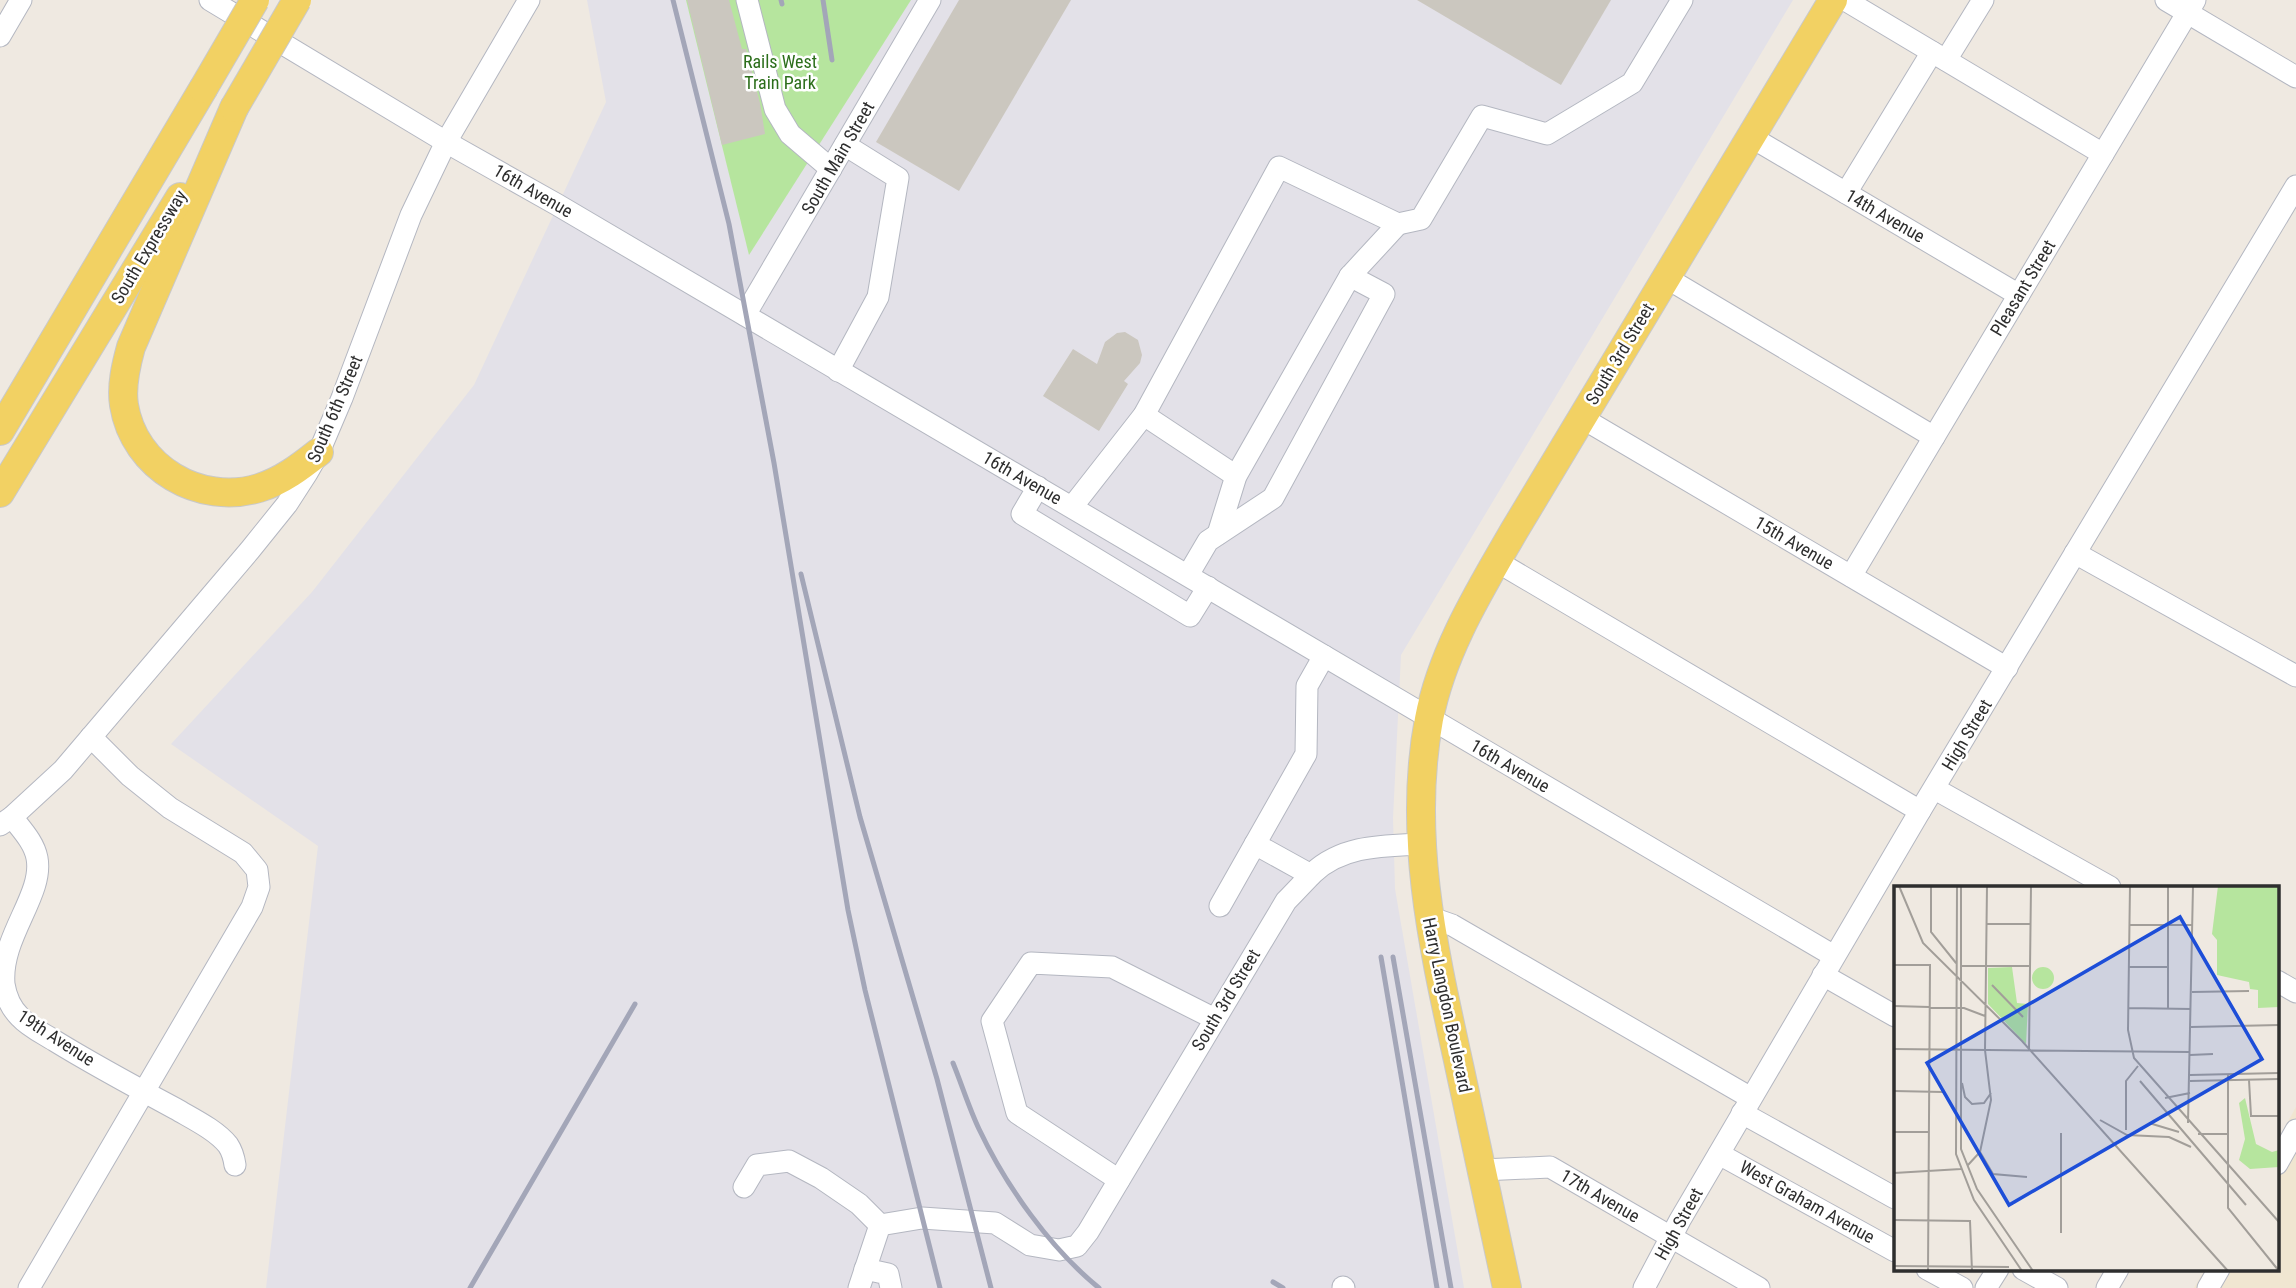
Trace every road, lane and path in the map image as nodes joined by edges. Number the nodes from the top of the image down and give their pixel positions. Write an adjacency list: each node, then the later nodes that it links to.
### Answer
1 (21, 0): 14 (street)
2 (209, 0): 19 (street, 16th Avenue)
3 (255, 0): 33 (main road, South Expressway, bridge)
4 (298, 0): 17 (main road, South Expressway, bridge)
5 (529, 0): 19 (street, South 6th Street)
6 (747, 0): 22 (street)
7 (930, 0): 20 (street, South Main Street)
8 (1682, 0): 25 (street)
9 (1833, 0): 18 (main road, South 3rd Street)
10 (1845, 0): 15 (street)
11 (1983, 0): 15 (street)
12 (2166, 0): 13 (street)
13 (2191, 6): 16 (street); 21 (street, Pleasant Street)
14 (0, 36)
15 (1939, 56): 21 (street); 24 (street)
16 (2296, 77)
17 (234, 108): 35 (main road); 38 (main road, South Expressway)
18 (1751, 137): 24 (street, 14th Avenue); 27 (main road, South 3rd Street)
19 (446, 142): 29 (street, 16th Avenue); 35 (street, South 6th Street)
20 (845, 145): 22 (street, South Main Street); 30 (street)
21 (2103, 154): 28 (street, Pleasant Street)
22 (831, 169): 29 (street, South Main Street)
23 (2296, 186): 42 (street, High Street)
24 (1846, 193): 28 (street, 14th Avenue)
25 (1398, 224): 26 (street); 31 (street)
26 (1350, 276): 36 (street); 40 (street)
27 (1665, 277): 32 (main road, South 3rd Street); 34 (street)
28 (2019, 295): 34 (street, Pleasant Street)
29 (745, 315): 30 (street, 16th Avenue)
30 (838, 371): 37 (street, 16th Avenue)
31 (1144, 415): 36 (street); 39 (street)
32 (1582, 418): 43 (main road, South 3rd Street); 45 (street, 15th Avenue)
33 (0, 431)
34 (1934, 437): 45 (street, Pleasant Street)
35 (319, 452): 51 (street, South 6th Street)
36 (1236, 476): 40 (street)
37 (1038, 487): 39 (street, 16th Avenue); 41 (street)
38 (0, 493)
39 (1079, 511): 41 (street); 44 (street, 16th Avenue)
40 (1218, 534): 44 (street)
41 (1069, 542): 46 (street)
42 (2076, 553): 48 (street, High Street); 49 (street)
43 (1496, 561): 50 (main road, South 3rd Street); 53 (street)
44 (1188, 575): 46 (street, 16th Avenue)
45 (1851, 576): 48 (street, 15th Avenue)
46 (1208, 587): 47 (street, 16th Avenue)
47 (1324, 656): 50 (street, 16th Avenue); 55 (street)
48 (2007, 667): 52 (street, High Street)
49 (2296, 676)
50 (1430, 719): 56 (main road, Harry Langdon Boulevard); 61 (street, 16th Avenue)
51 (91, 737): 54 (street, South 6th Street); 67 (street)
52 (1935, 789): 53 (street, High Street); 58 (street)
53 (1920, 811): 61 (street, High Street)
54 (6, 821): 67 (street, 19th Avenue)
55 (1255, 844): 57 (street); 59 (street)
56 (1422, 844): 57 (street, South 3rd Street); 60 (main road, Harry Langdon Boulevard)
57 (1311, 875): 66 (street, South 3rd Street)
58 (2108, 886)
59 (1220, 906)
60 (1429, 916): 68 (street); 73 (main road, Harry Langdon Boulevard)
61 (1834, 957): 62 (street, High Street)
62 (1823, 975): 65 (street); 68 (street, High Street)
63 (2278, 982): 64 (street)
64 (2296, 992)
65 (1894, 1015)
66 (1215, 1019): 74 (street, South 3rd Street); 74 (street)
67 (143, 1091): 72 (street, 19th Avenue); 86 (street)
68 (1747, 1105): 70 (street, High Street); 76 (street)
69 (2296, 1130): 71 (street)
70 (1718, 1154): 78 (street, High Street); 79 (street, West Graham Avenue)
71 (2278, 1162)
72 (235, 1165)
73 (1482, 1170): 78 (street, 17th Avenue); 88 (main road, Harry Langdon Boulevard)
74 (1119, 1180): 77 (street, South 3rd Street)
75 (744, 1187): 77 (street)
76 (1894, 1197)
77 (880, 1225): 85 (street)
78 (1672, 1237): 89 (street, High Street); 90 (street, 17th Avenue)
79 (1894, 1250)
80 (1929, 1270): 91 (street)
81 (1997, 1270): 92 (street)
82 (2025, 1270): 93 (street)
83 (2117, 1270): 94 (street)
84 (2218, 1270): 95 (street)
85 (862, 1279): 87 (street)
86 (29, 1288)
87 (891, 1288)
88 (1507, 1288)
89 (1644, 1288)
90 (1759, 1288)
91 (1962, 1288)
92 (1986, 1288)
93 (2057, 1288)
94 (2107, 1288)
95 (2208, 1288)

